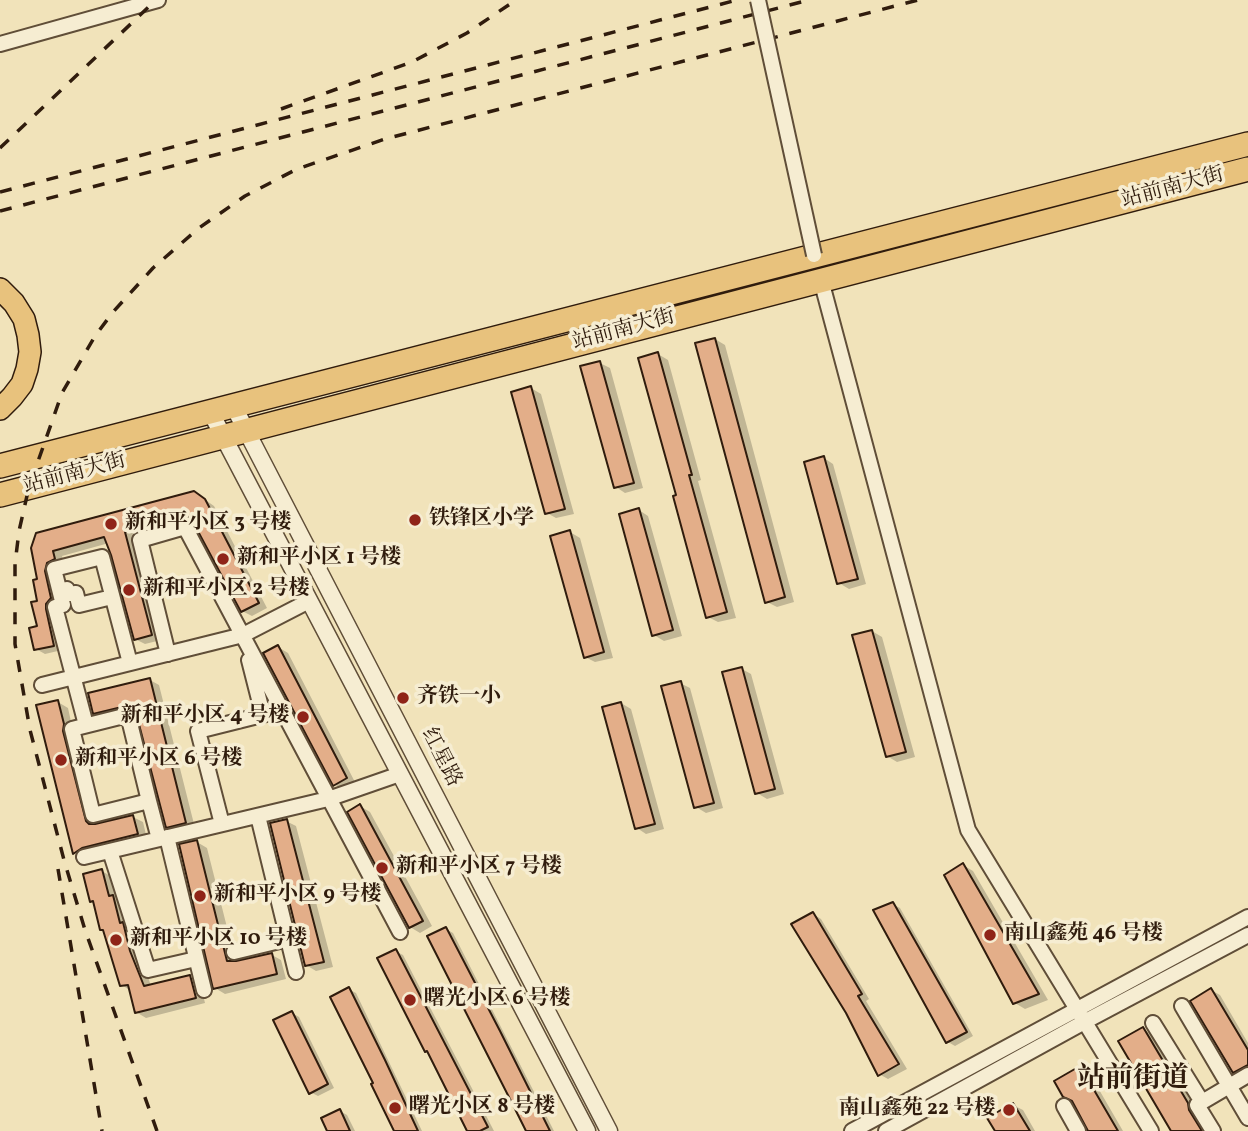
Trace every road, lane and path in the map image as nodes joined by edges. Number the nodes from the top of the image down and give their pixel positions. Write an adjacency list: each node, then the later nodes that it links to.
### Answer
1 (158, 0): 3 (street)
2 (758, 0): 6 (street, bridge)
3 (0, 44)
4 (1248, 144): 6 (highway, 站前南大街)
5 (1248, 169): 7 (highway, 站前南大街)
6 (814, 256): 9 (highway, 站前南大街)
7 (821, 280): 12 (highway, 站前南大街); 44 (street)
8 (0, 289): 10 (main road)
9 (233, 405): 11 (highway, 站前南大街); 12 (street, 红星路)
10 (0, 409)
11 (210, 411): 13 (street, 红星路); 14 (highway, 站前南大街)
12 (246, 429): 13 (highway, 站前南大街); 53 (street, 红星路)
13 (223, 436): 15 (highway, 站前南大街); 18 (street, 红星路)
14 (0, 466)
15 (0, 495)
16 (60, 591): 17 (street); 17 (street); 22 (street)
17 (112, 597): 21 (street)
18 (309, 601): 19 (street); 27 (street, 红星路)
19 (243, 635): 20 (street); 20 (street); 24 (street); 25 (street)
20 (168, 654): 21 (street)
21 (130, 663): 22 (street)
22 (73, 677): 23 (street); 26 (street)
23 (42, 685)
24 (282, 710): 25 (street); 28 (street)
25 (263, 715): 31 (street)
26 (86, 725): 29 (street); 29 (street)
27 (400, 774): 28 (street); 52 (street, 红星路)
28 (328, 799): 30 (street); 36 (street)
29 (149, 801): 32 (street)
30 (258, 816): 31 (street); 38 (street)
31 (222, 824): 32 (street)
32 (163, 838): 33 (street); 40 (street)
33 (110, 851): 34 (street); 40 (street)
34 (83, 857)
35 (1248, 917): 44 (street)
36 (400, 932)
37 (1248, 935): 44 (street)
38 (288, 939): 39 (street); 41 (street)
39 (234, 952)
40 (196, 959): 42 (street)
41 (296, 972)
42 (204, 990)
43 (1182, 1006): 47 (street)
44 (1082, 1014): 51 (street); 55 (street); 57 (street)
45 (1153, 1023): 48 (street)
46 (1248, 1075): 47 (street)
47 (1229, 1086): 48 (street); 50 (street)
48 (1202, 1102): 58 (street)
49 (1064, 1106): 56 (street)
50 (1248, 1118)
51 (872, 1126): 54 (street)
52 (587, 1131)
53 (609, 1131)
54 (852, 1131)
55 (886, 1131)
56 (1078, 1131)
57 (1151, 1131)
58 (1213, 1131)

